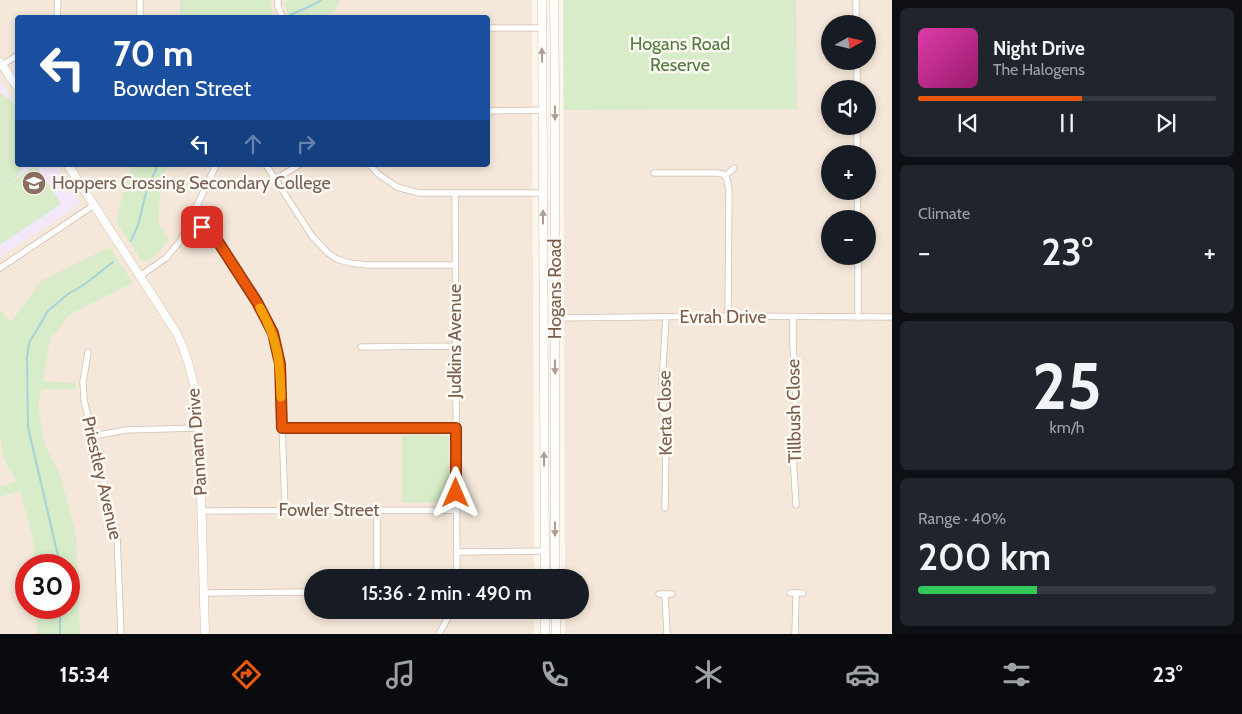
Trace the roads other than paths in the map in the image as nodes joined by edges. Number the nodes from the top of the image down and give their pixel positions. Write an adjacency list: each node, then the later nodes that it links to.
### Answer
1 (58, 0): 7 (street)
2 (140, 0): 8 (street)
3 (278, 0): 9 (street)
4 (542, 0): 12 (street, Hogans Road)
5 (554, 0): 13 (street, Hogans Road)
6 (856, 0): 10 (street)
7 (57, 15)
8 (140, 15)
9 (282, 15)
10 (856, 15)
11 (490, 28): 12 (street)
12 (542, 28): 13 (street); 18 (street, Hogans Road, one-way to 12)
13 (554, 29): 17 (street, Hogans Road)
14 (15, 56): 15 (street)
15 (1, 63): 16 (street)
16 (15, 84)
17 (555, 86): 18 (street); 43 (street, Hogans Road, one-way to 43)
18 (542, 91): 19 (street, Hogans Road)
19 (542, 110): 20 (street); 30 (street, Hogans Road)
20 (490, 111)
21 (72, 167): 32 (street, Pannam Drive)
22 (215, 167): 33 (street)
23 (267, 167): 29 (street)
24 (296, 167): 29 (street)
25 (372, 167): 31 (street)
26 (734, 168): 28 (street)
27 (654, 173): 28 (street)
28 (725, 176): 38 (street)
29 (276, 179): 34 (street)
30 (543, 193): 31 (street); 42 (street, Hogans Road, one-way to 30)
31 (455, 194): 34 (street, Judkins Avenue)
32 (94, 205): 36 (street); 37 (street, Pannam Drive)
33 (190, 222): 37 (street); 49 (street)
34 (455, 265): 45 (street, Judkins Avenue)
35 (858, 265): 44 (street)
36 (0, 268)
37 (140, 276): 48 (street, Pannam Drive)
38 (728, 316): 39 (street, Evrah Drive); 40 (street, Evrah Drive)
39 (666, 317): 43 (street, Evrah Drive); 53 (street, Kerta Close)
40 (793, 317): 44 (street, Evrah Drive); 52 (street, Tillbush Close)
41 (892, 317): 44 (street, Evrah Drive)
42 (544, 318): 43 (street); 58 (street, Hogans Road, one-way to 42)
43 (555, 318): 63 (street, Hogans Road, one-way to 63)
44 (858, 318)
45 (456, 346): 46 (street); 50 (street, Judkins Avenue)
46 (361, 347)
47 (88, 352): 51 (street, Priestley Avenue)
48 (199, 428): 51 (street); 57 (street, Pannam Drive)
49 (282, 428): 50 (street); 54 (street)
50 (456, 428): 56 (street, Judkins Avenue)
51 (93, 436): 71 (street, Priestley Avenue)
52 (796, 505)
53 (665, 508)
54 (285, 510): 55 (street, Fowler Street); 57 (street, Fowler Street)
55 (377, 510): 56 (street, Fowler Street); 60 (street)
56 (456, 510): 59 (street, Judkins Avenue)
57 (202, 511): 65 (street, Pannam Drive)
58 (544, 551): 59 (street); 62 (street, Hogans Road)
59 (456, 552): 61 (street, Judkins Avenue)
60 (377, 569)
61 (457, 569)
62 (545, 569)
63 (556, 569)
64 (304, 592): 65 (street)
65 (204, 593): 72 (street, Pannam Drive)
66 (797, 593): 77 (street)
67 (672, 594): 76 (street)
68 (447, 619): 73 (street)
69 (545, 619): 74 (street)
70 (556, 619): 75 (street)
71 (121, 634)
72 (205, 634)
73 (439, 634)
74 (545, 634)
75 (556, 634)
76 (667, 634)
77 (795, 634)

